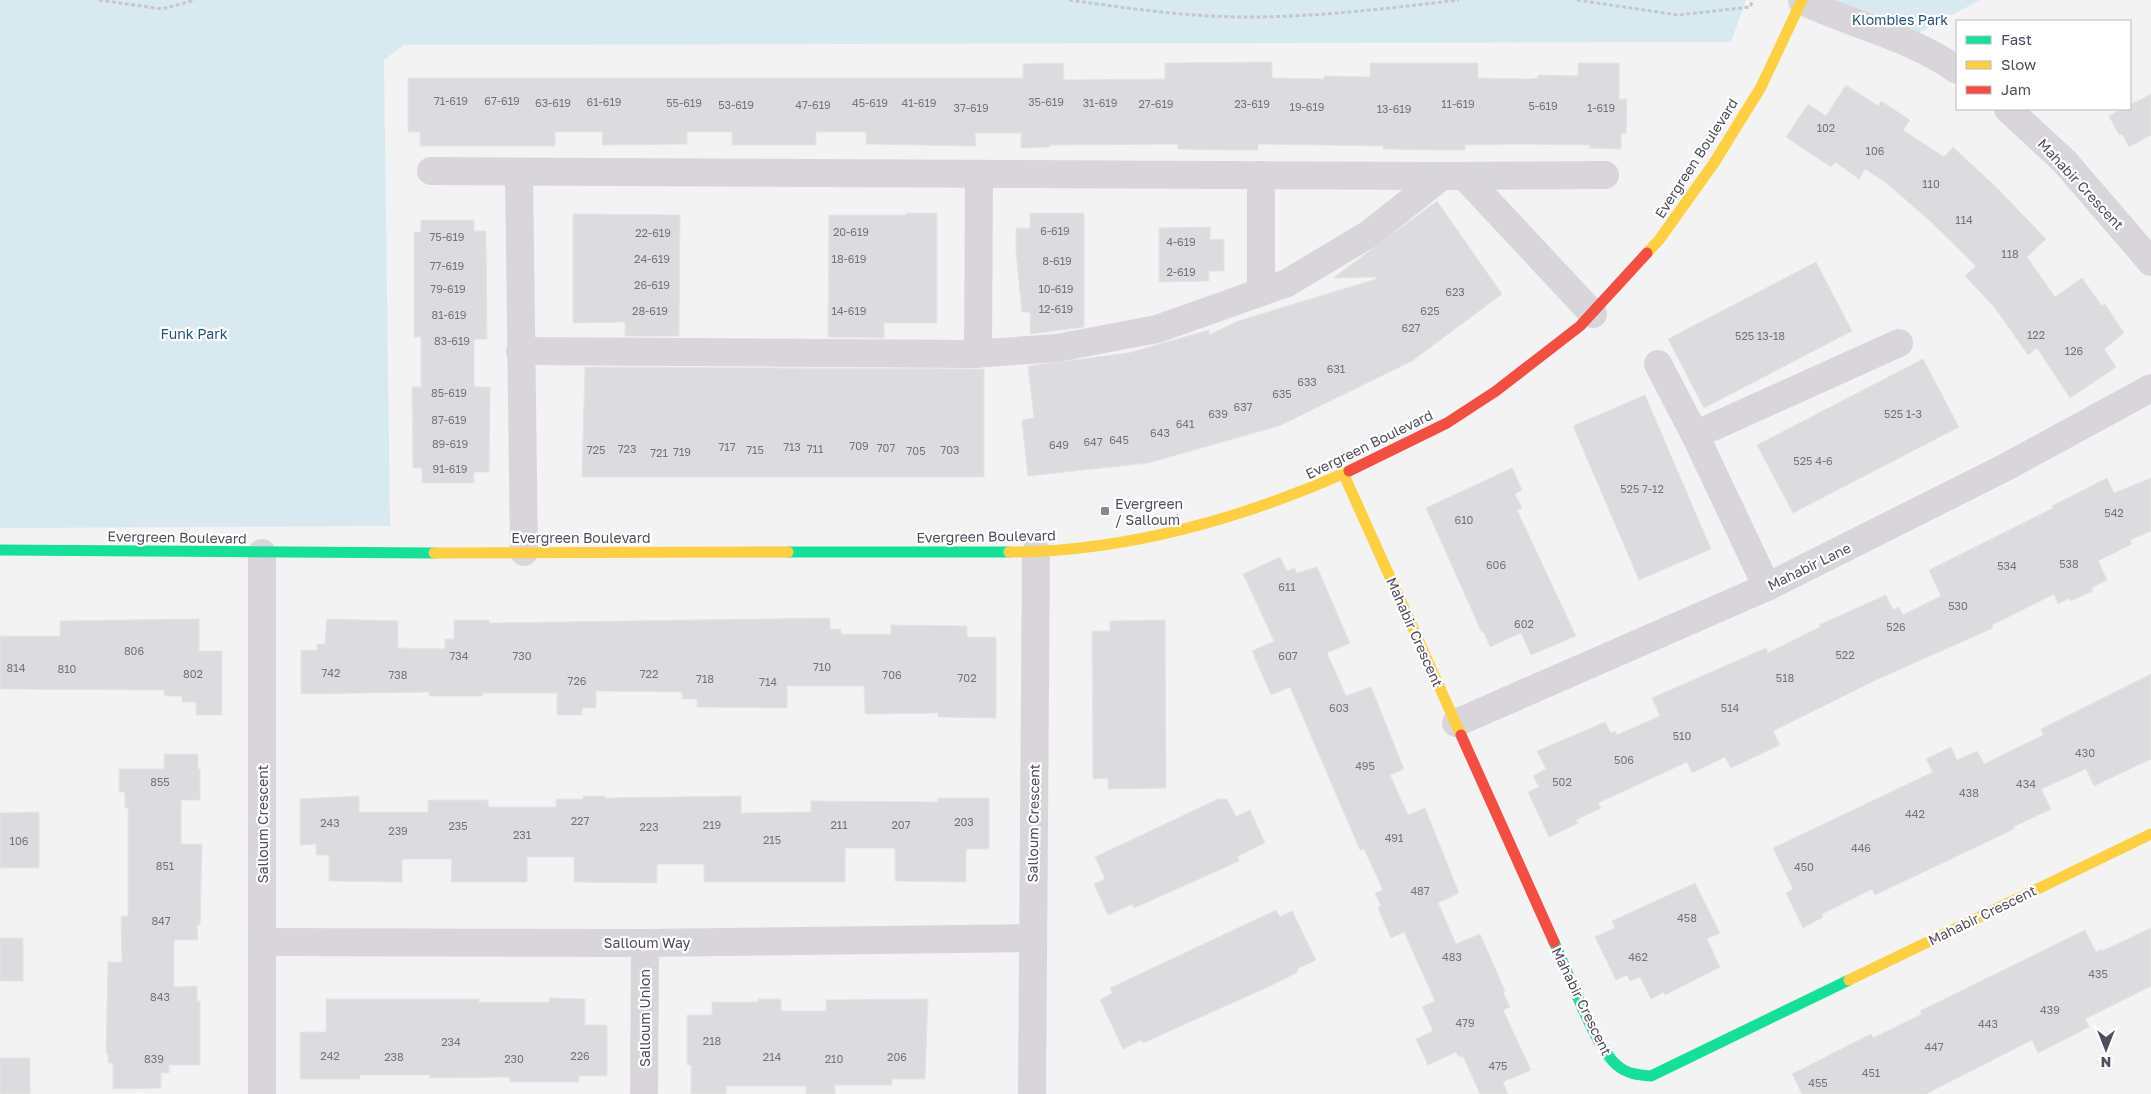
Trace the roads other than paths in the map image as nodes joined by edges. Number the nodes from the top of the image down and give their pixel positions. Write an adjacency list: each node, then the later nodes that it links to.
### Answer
1 (1802, 1): 2 (street); 12 (street, Evergreen Boulevard)
2 (1956, 69)
3 (2009, 110): 10 (street, Mahabir Crescent)
4 (431, 171): 5 (street)
5 (519, 172): 6 (street); 14 (street)
6 (979, 174): 7 (street); 15 (street)
7 (1261, 175): 9 (street); 11 (street)
8 (1605, 175): 9 (street)
9 (1453, 176): 11 (street); 12 (street)
10 (2151, 262)
11 (1261, 292): 15 (street)
12 (1593, 314): 19 (street, Evergreen Boulevard)
13 (1899, 343): 18 (street)
14 (520, 351): 15 (street); 21 (street)
15 (978, 354)
16 (1658, 364): 18 (street)
17 (2151, 388): 24 (street, Mahabir Lane)
18 (1695, 435): 24 (street)
19 (1344, 475): 22 (street, Evergreen Boulevard); 25 (street, Mahabir Crescent)
20 (0, 550): 23 (street, Evergreen Boulevard)
21 (524, 552): 22 (street, Evergreen Boulevard); 23 (street, Evergreen Boulevard)
22 (1036, 552): 27 (street, Salloum Crescent)
23 (262, 553): 28 (street, Salloum Crescent)
24 (1766, 587): 25 (street, Mahabir Lane)
25 (1456, 724): 26 (street, Mahabir Crescent)
26 (2151, 834)
27 (1032, 938): 29 (street, Salloum Way); 32 (street, Salloum Crescent)
28 (262, 942): 29 (street, Salloum Way); 30 (street, Salloum Crescent)
29 (645, 943): 31 (street, Salloum Union)
30 (262, 1094)
31 (644, 1094)
32 (1032, 1094)

